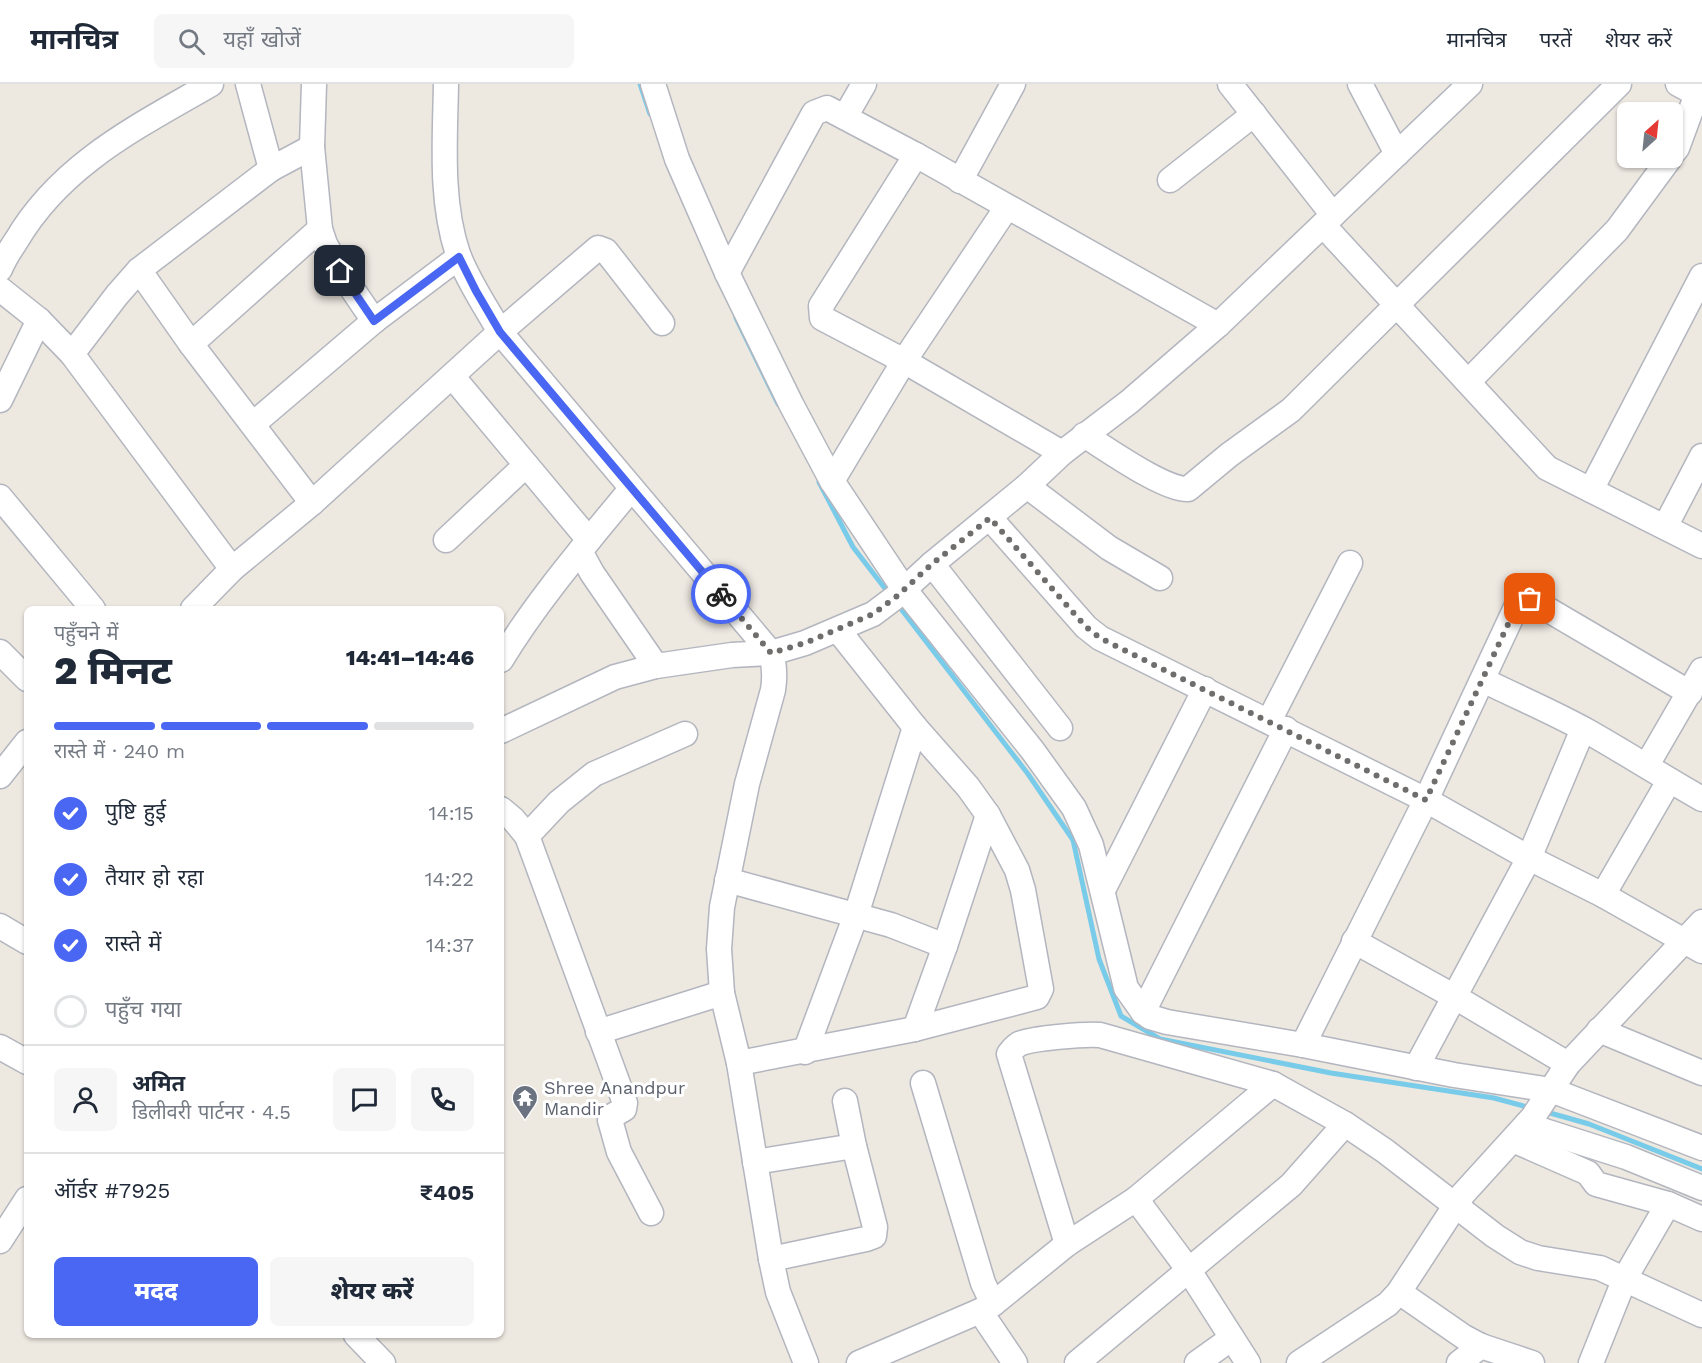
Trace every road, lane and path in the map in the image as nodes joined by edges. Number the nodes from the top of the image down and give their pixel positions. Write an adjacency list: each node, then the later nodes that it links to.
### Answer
1 (211, 84): 27 (street)
2 (248, 84): 20 (street)
3 (314, 84): 16 (street)
4 (446, 84): 26 (street)
5 (653, 84): 29 (street)
6 (864, 84): 14 (street)
7 (1013, 84): 22 (street)
8 (1230, 84): 13 (street)
9 (1360, 84): 17 (street)
10 (1470, 84): 17 (street)
11 (1619, 84): 32 (street)
12 (1692, 92): 15 (street)
13 (1254, 114): 21 (street); 24 (street)
14 (845, 117): 18 (street); 29 (street)
15 (1683, 126)
16 (312, 147): 20 (street); 25 (street)
17 (1397, 154): 24 (street)
18 (916, 155): 22 (street); 40 (street)
19 (1663, 168): 42 (street)
20 (271, 170): 28 (street)
21 (1170, 180)
22 (960, 181): 23 (street)
23 (1006, 207): 36 (street); 40 (street)
24 (1328, 220): 32 (street); 36 (street)
25 (321, 230): 34 (street); 38 (street)
26 (459, 257): 34 (street); 37 (street)
27 (0, 269)
28 (139, 270): 38 (street); 39 (street)
29 (727, 273): 49 (street)
30 (1702, 276): 52 (street)
31 (0, 289): 33 (street)
32 (1396, 304): 42 (street); 45 (street)
33 (39, 320): 39 (street); 43 (street)
34 (374, 321): 44 (street)
35 (662, 322): 37 (street)
36 (1218, 325): 45 (street)
37 (500, 332): 41 (street); 51 (street)
38 (190, 344): 44 (street)
39 (72, 354): 62 (street)
40 (904, 361): 46 (street); 49 (street)
41 (453, 375): 48 (street); 54 (street)
42 (1468, 382): 52 (street)
43 (0, 400)
44 (253, 424): 54 (street)
45 (1084, 435): 46 (street)
46 (1062, 453): 50 (street)
47 (1702, 456): 56 (street)
48 (526, 465): 57 (street); 58 (street)
49 (832, 481): 64 (street)
50 (1027, 486): 55 (street); 63 (street)
51 (631, 489): 58 (street); 69 (street)
52 (1591, 490): 56 (street)
53 (0, 497): 65 (street)
54 (312, 503): 62 (street)
55 (990, 518): 61 (street); 75 (street)
56 (1665, 527): 59 (street)
57 (446, 540)
58 (584, 545): 70 (street); 71 (street)
59 (1702, 546)
60 (1350, 563): 77 (street)
61 (932, 564): 64 (street); 79 (street)
62 (232, 568): 66 (street)
63 (1160, 578)
64 (901, 593): 67 (street); 94 (street)
65 (91, 606)
66 (196, 606)
67 (838, 630): 69 (street); 78 (street)
68 (0, 652): 73 (street)
69 (771, 653): 71 (street); 93 (street)
70 (504, 655)
71 (656, 666): 81 (street)
72 (1702, 670): 76 (street)
73 (24, 676)
74 (1483, 680): 76 (street); 80 (street); 88 (street)
75 (1205, 689): 77 (street); 94 (street)
76 (1690, 693): 84 (street)
77 (1277, 725): 88 (street); 105 (street)
78 (915, 727): 90 (street); 96 (street)
79 (1060, 728)
80 (1583, 729): 84 (street); 92 (street)
81 (504, 730)
82 (685, 734): 91 (street)
83 (24, 746): 85 (street)
84 (1647, 765): 86 (street)
85 (0, 776)
86 (1669, 781): 87 (street); 95 (street)
87 (1702, 799)
88 (1426, 800): 92 (street); 100 (street)
89 (504, 812): 91 (street)
90 (988, 815): 101 (street); 106 (street)
91 (527, 836): 108 (street)
92 (1529, 858): 95 (street); 104 (street)
93 (727, 880): 96 (street); 103 (street)
94 (1103, 890): 105 (street)
95 (1603, 895): 102 (street)
96 (856, 915): 101 (street); 111 (street)
97 (1702, 922): 102 (street)
98 (0, 926): 99 (street)
99 (24, 940)
100 (1354, 941): 104 (street); 109 (street)
101 (945, 946): 106 (street)
102 (1693, 946): 107 (street)
103 (722, 993): 108 (street); 113 (street)
104 (1455, 997): 114 (street); 115 (street)
105 (1143, 1012): 109 (street)
106 (915, 1029): 111 (street)
107 (1599, 1030): 114 (street); 116 (street)
108 (598, 1032): 130 (street)
109 (1303, 1045): 115 (street)
110 (0, 1047): 112 (street)
111 (805, 1052): 113 (street)
112 (24, 1060)
113 (739, 1063): 124 (street)
114 (1568, 1064): 120 (street)
115 (1416, 1068): 120 (street)
116 (1702, 1073)
117 (923, 1083): 138 (street)
118 (1273, 1084): 121 (street); 126 (street); 133 (street)
119 (844, 1101): 122 (street)
120 (1533, 1114): 123 (street); 125 (street); 128 (street); 129 (street)
121 (1345, 1124): 128 (street); 135 (street)
122 (854, 1146): 124 (street); 134 (street)
123 (1702, 1148)
124 (755, 1162): 134 (street)
125 (1702, 1188)
126 (1136, 1199): 133 (street); 135 (street)
127 (24, 1204): 132 (street)
128 (1456, 1204): 136 (street); 137 (street)
129 (1668, 1204): 131 (street); 136 (street)
130 (651, 1213)
131 (1702, 1219)
132 (0, 1241)
133 (1067, 1244): 138 (street)
134 (771, 1259): 144 (street)
135 (1188, 1269): 141 (street); 147 (street)
136 (1625, 1278): 139 (street); 153 (street)
137 (1399, 1292): 142 (street); 150 (street)
138 (986, 1308): 145 (street); 146 (street)
139 (1702, 1315)
140 (359, 1338): 143 (street)
141 (1232, 1338): 148 (street); 149 (street)
142 (1481, 1346): 151 (street); 152 (street)
143 (383, 1363)
144 (806, 1363)
145 (859, 1363)
146 (1015, 1363)
147 (1077, 1363)
148 (1197, 1363)
149 (1248, 1363)
150 (1299, 1363)
151 (1459, 1363)
152 (1529, 1363)
153 (1591, 1363)

